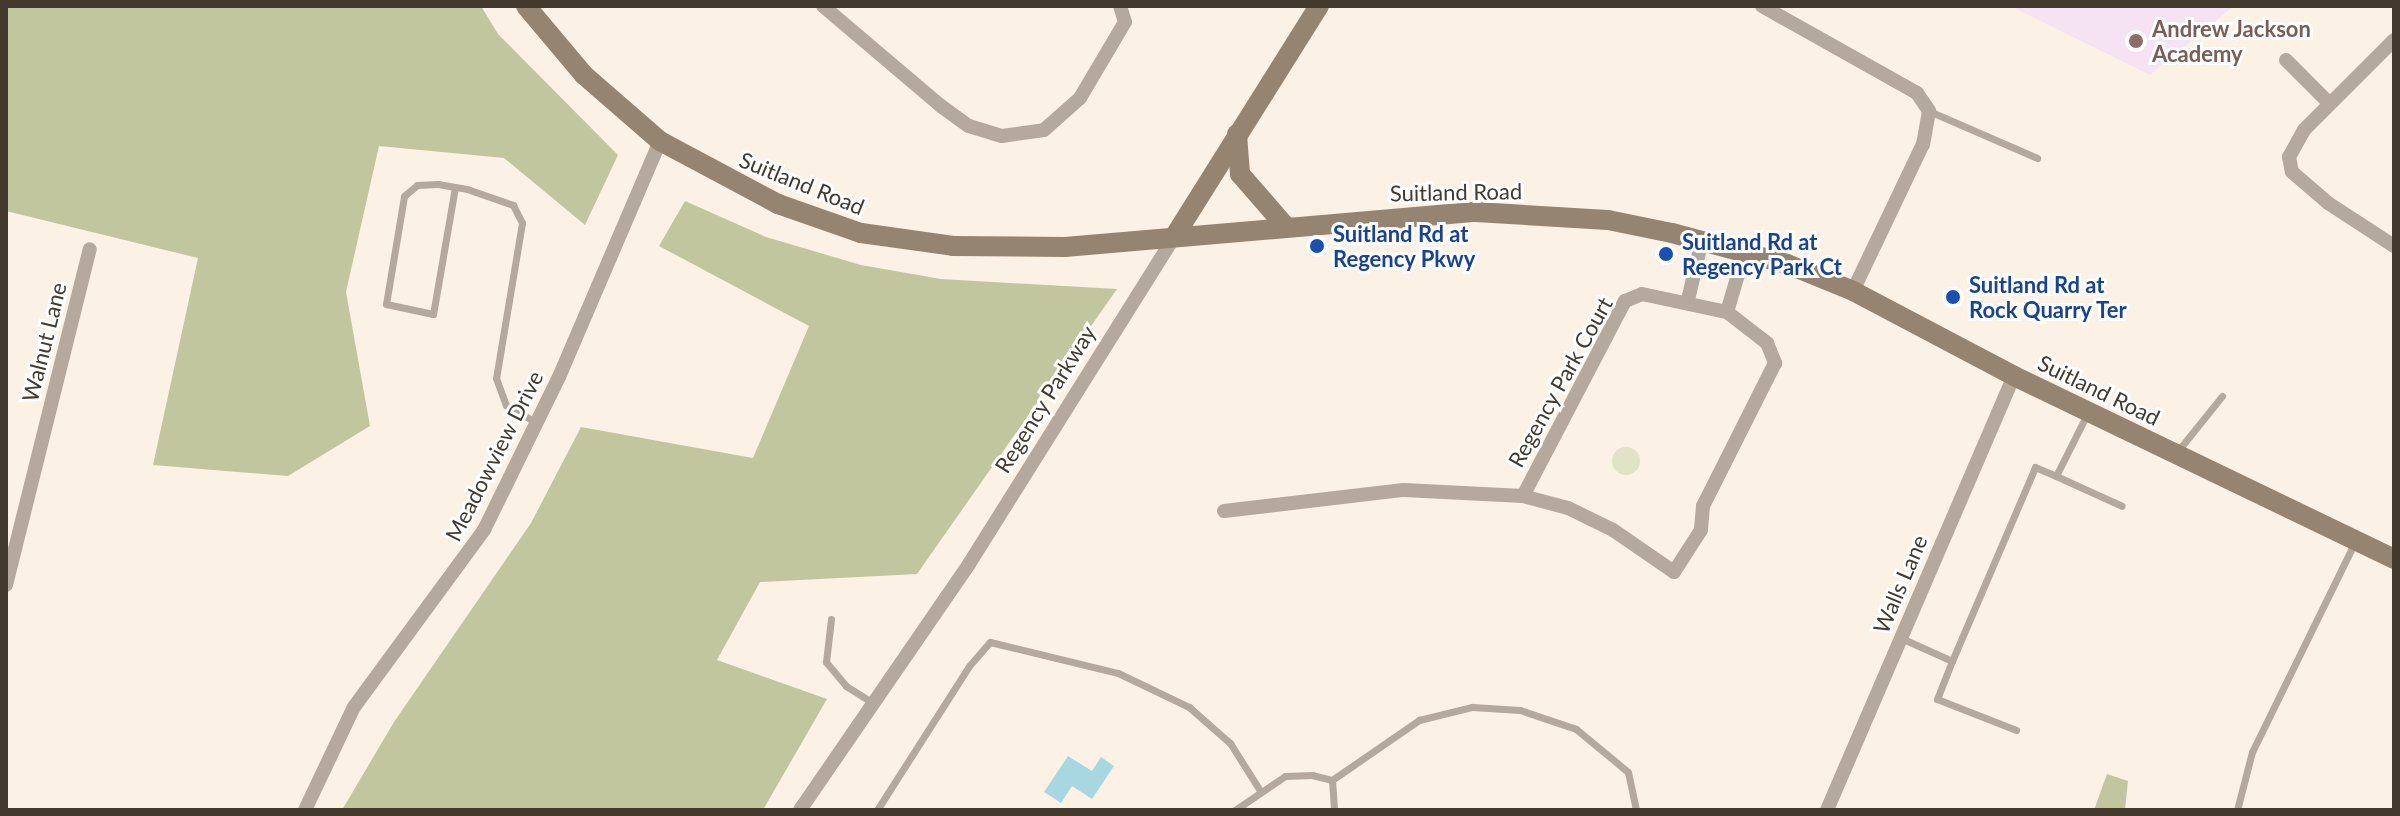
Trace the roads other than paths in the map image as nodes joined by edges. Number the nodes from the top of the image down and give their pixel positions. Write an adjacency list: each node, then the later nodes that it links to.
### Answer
1 (526, 6): 11 (main road, Suitland Road)
2 (823, 6): 5 (street)
3 (1319, 6): 10 (main road, Regency Parkway)
4 (1762, 6): 9 (street)
5 (1124, 7)
6 (2394, 40): 8 (street)
7 (2286, 60): 8 (street)
8 (2330, 104): 17 (street)
9 (1929, 111): 12 (lane); 20 (street)
10 (1237, 134): 14 (main road); 15 (main road, Regency Parkway)
11 (660, 141): 15 (main road, Suitland Road); 26 (street, Meadowview Drive)
12 (2037, 158)
13 (455, 187): 13 (lane); 26 (lane)
14 (1286, 227): 15 (main road, Suitland Road); 16 (main road, Suitland Road)
15 (1174, 237): 39 (street, Regency Parkway)
16 (1702, 240): 19 (main road, Suitland Road); 21 (street)
17 (2394, 246)
18 (90, 249): 33 (street, Walnut Lane)
19 (1745, 251): 20 (main road, Suitland Road); 22 (street)
20 (1853, 291): 23 (main road, Suitland Road)
21 (1688, 300): 22 (street, Regency Park Court); 29 (street, Regency Park Court)
22 (1727, 312): 29 (street, Regency Park Court)
23 (2014, 376): 25 (main road, Suitland Road); 37 (street, Walls Lane)
24 (2222, 396): 27 (lane)
25 (2088, 412): 27 (main road, Suitland Road); 28 (lane)
26 (538, 423): 43 (street, Meadowview Drive)
27 (2176, 454): 32 (main road, Suitland Road)
28 (2056, 476): 30 (lane); 38 (lane)
29 (1523, 496): 31 (street, Regency Park Court)
30 (2122, 506)
31 (1224, 511)
32 (2356, 540): 34 (main road, Suitland Road); 50 (lane)
33 (10, 543): 35 (street, Walnut Lane)
34 (2394, 559)
35 (6, 585)
36 (831, 619): 39 (lane)
37 (1901, 638): 38 (lane); 49 (street, Walls Lane)
38 (1952, 661): 40 (lane)
39 (872, 702): 44 (street, Regency Parkway)
40 (2016, 730)
41 (1332, 780): 42 (lane); 47 (lane); 48 (lane)
42 (1259, 789): 45 (lane); 46 (lane)
43 (305, 810)
44 (800, 810)
45 (877, 810)
46 (1235, 810)
47 (1334, 810)
48 (1636, 810)
49 (1827, 810)
50 (2237, 810)

